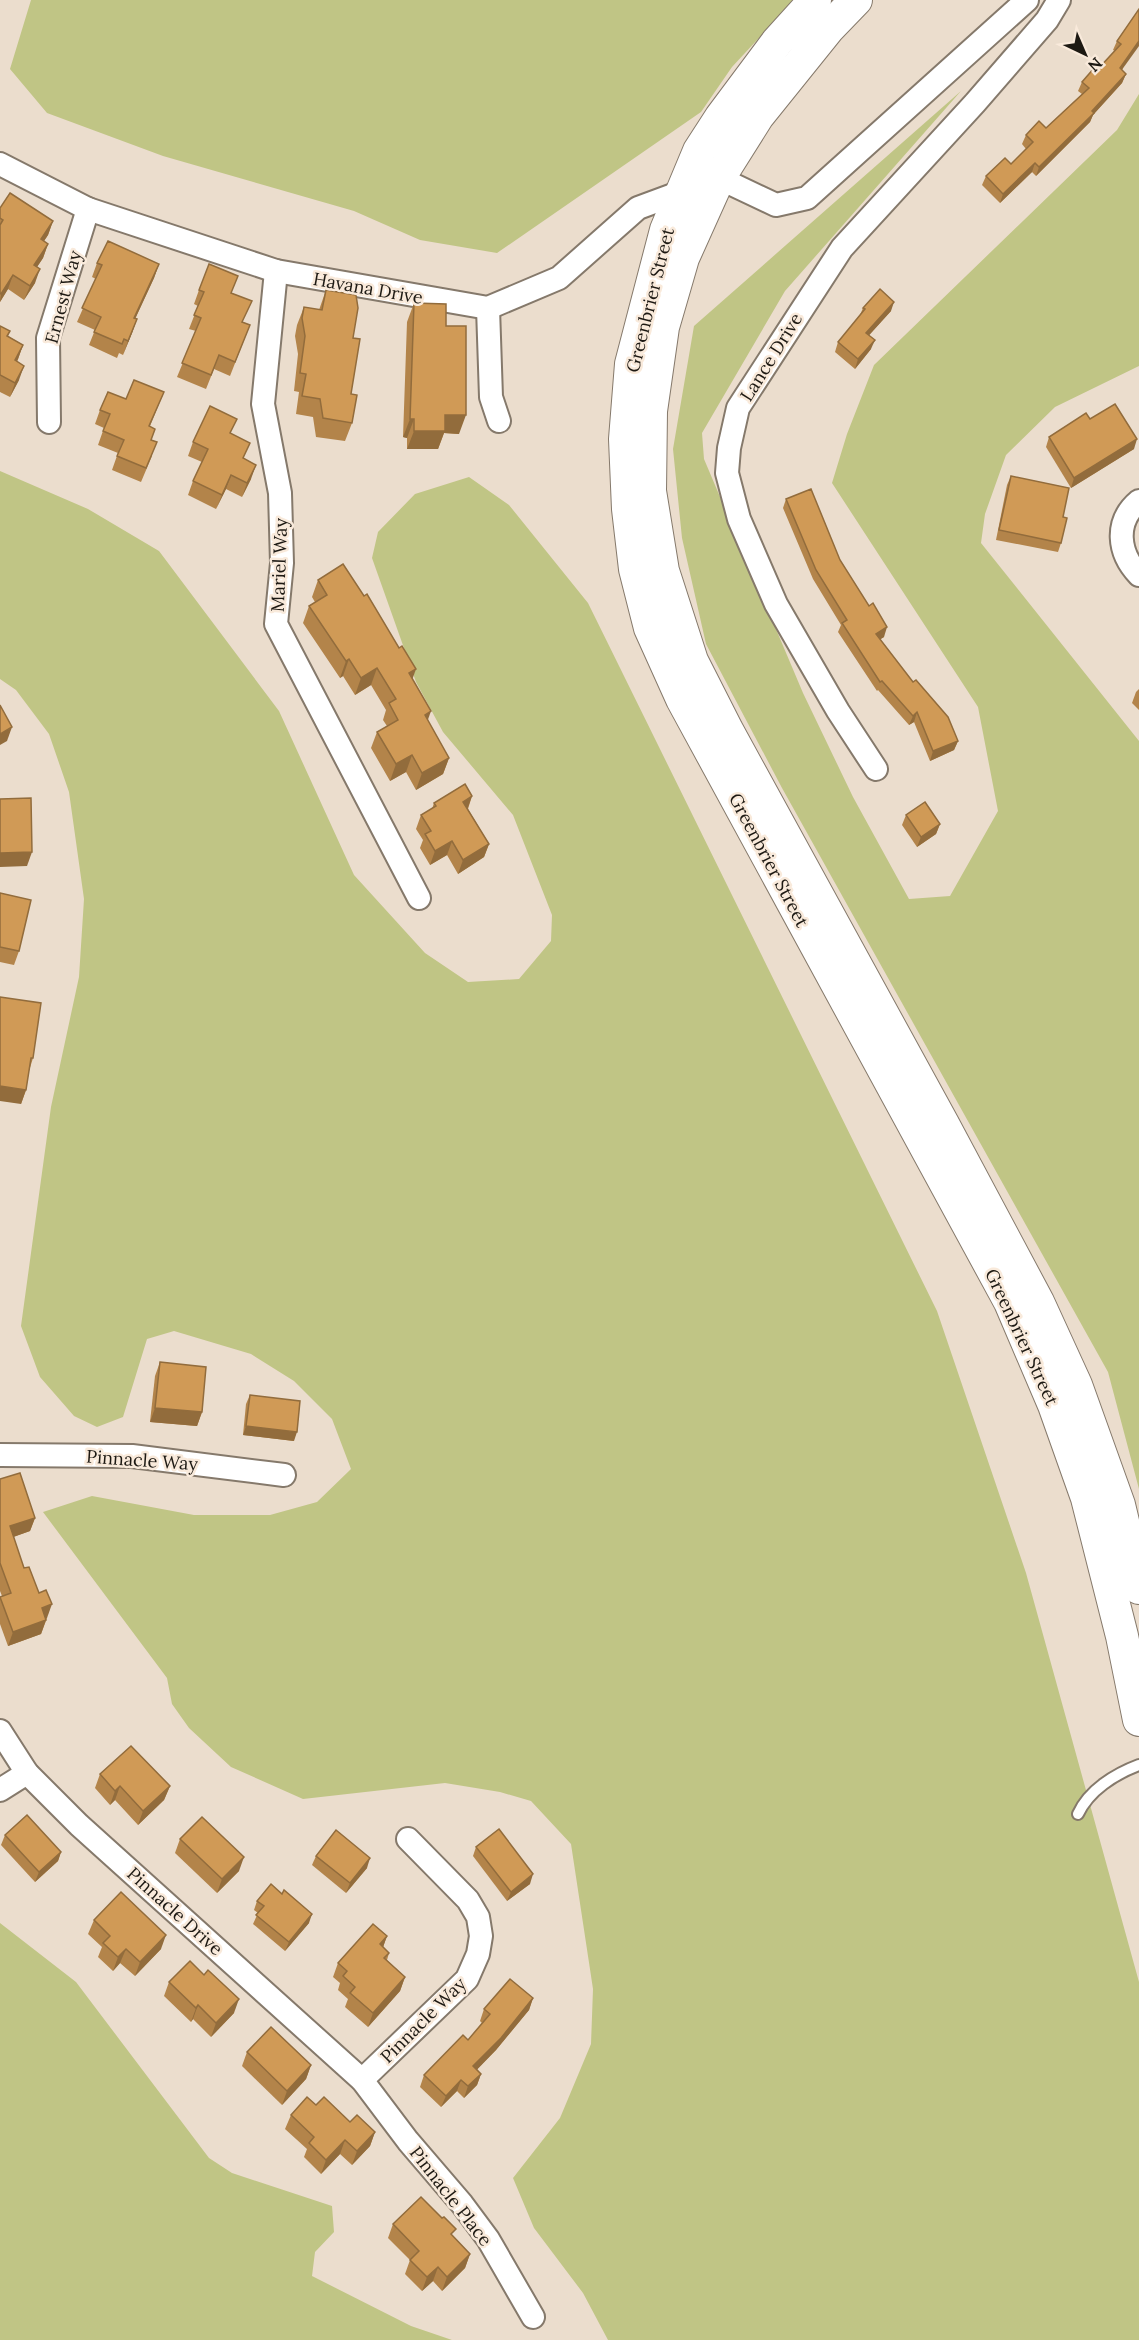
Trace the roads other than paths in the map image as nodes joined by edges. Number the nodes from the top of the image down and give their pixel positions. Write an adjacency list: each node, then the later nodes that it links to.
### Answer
1 (815, 0): 7 (main road, Greenbrier Street)
2 (856, 0): 6 (main road, Greenbrier Street)
3 (1027, 0): 6 (street)
4 (1059, 0): 15 (street, Lance Drive)
5 (0, 164): 8 (street, Havana Drive)
6 (718, 178): 7 (street); 17 (main road, Greenbrier Street)
7 (682, 192): 10 (street); 17 (main road, Greenbrier Street)
8 (88, 209): 9 (street, Havana Drive); 11 (street, Ernest Way)
9 (276, 272): 10 (street, Havana Drive); 16 (street, Mariel Way)
10 (488, 308): 12 (street)
11 (49, 422)
12 (499, 422)
13 (1139, 501): 14 (street)
14 (1139, 575)
15 (876, 769)
16 (419, 898)
17 (1016, 1287): 20 (main road, Greenbrier Street); 21 (main road, Greenbrier Street)
18 (0, 1455): 19 (street, Pinnacle Way)
19 (284, 1475)
20 (1139, 1588)
21 (1139, 1720)
22 (0, 1731): 24 (street, Pinnacle Drive)
23 (1139, 1765): 26 (lane)
24 (27, 1773): 25 (street); 28 (street, Pinnacle Drive)
25 (0, 1790)
26 (1078, 1814)
27 (408, 1839): 28 (street, Pinnacle Way)
28 (362, 2080): 29 (street, Pinnacle Place)
29 (532, 2317)

